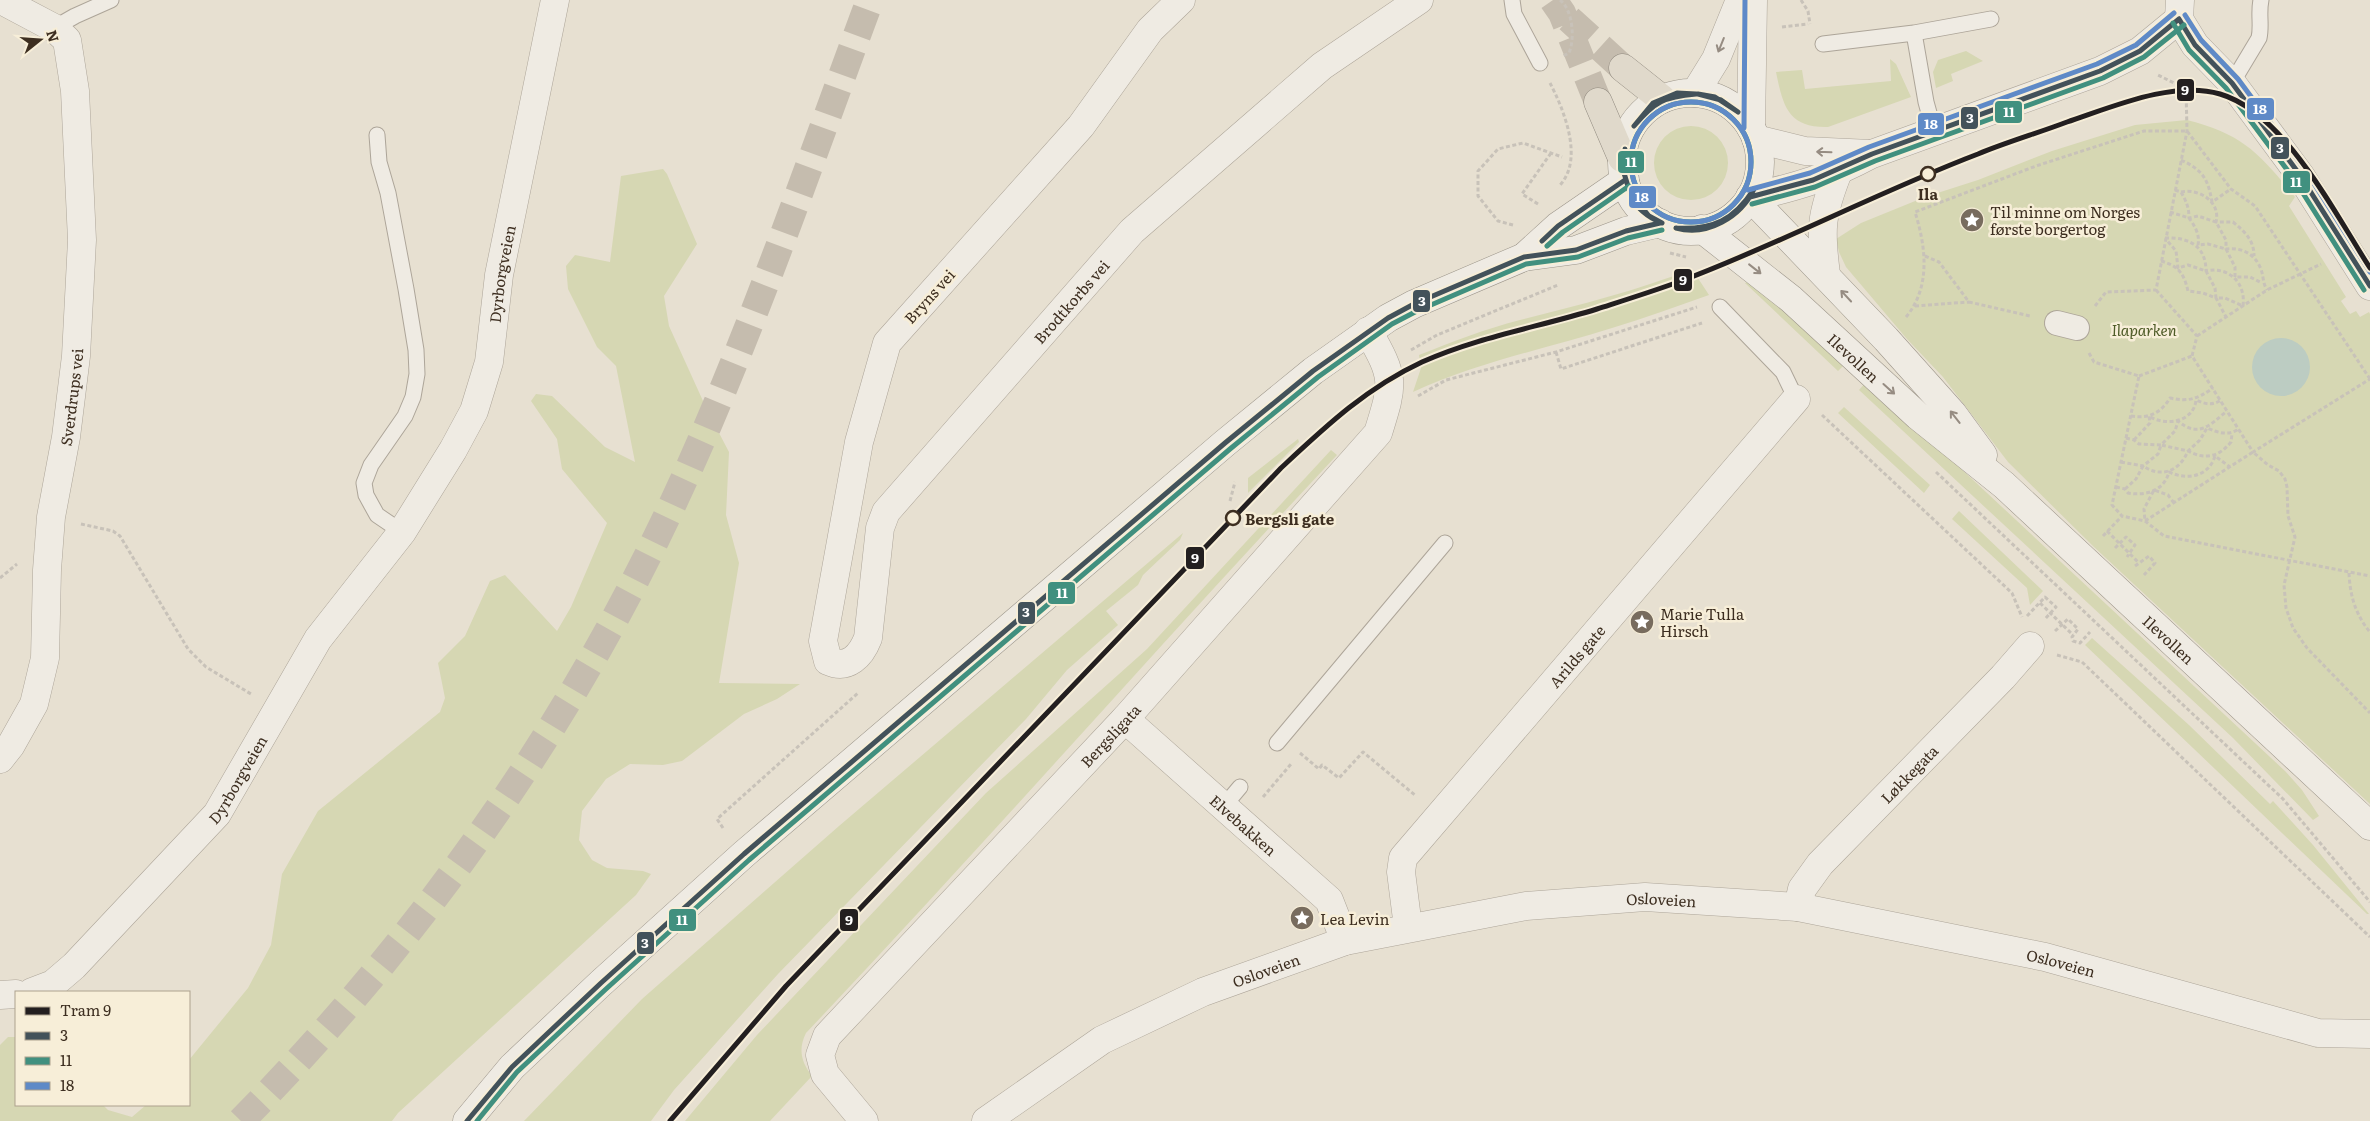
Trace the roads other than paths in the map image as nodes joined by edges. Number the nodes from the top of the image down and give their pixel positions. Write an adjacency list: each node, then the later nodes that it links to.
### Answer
1 (1, 0): 12 (street, Sverdrups vei)
2 (110, 0): 12 (lane)
3 (555, 0): 37 (street, Dyrborgveien)
4 (1181, 0): 40 (street, Bryns vei)
5 (1419, 0): 40 (street, Brodtkorbs vei)
6 (1512, 0): 15 (lane)
7 (1740, 0): 18 (street, one-way to 18)
8 (1753, 0): 22 (street)
9 (2261, 0): 17 (lane)
10 (2180, 10): 17 (street); 21 (street)
11 (1991, 19): 13 (lane)
12 (54, 28): 43 (street, Sverdrups vei)
13 (1914, 33): 14 (lane); 21 (lane)
14 (1823, 44)
15 (1540, 63)
16 (1623, 68): 19 (highway)
17 (2232, 83): 32 (street)
18 (1695, 93): 19 (street); 22 (street)
19 (1662, 99): 25 (street)
20 (1598, 102): 25 (highway)
21 (1934, 131): 24 (street)
22 (1754, 134): 24 (street, one-way to 22); 27 (street)
23 (377, 135): 37 (lane)
24 (1872, 154): 26 (street)
25 (1623, 169): 28 (street); 30 (street)
26 (1838, 172): 27 (street); 31 (street)
27 (1750, 197): 29 (street); 31 (street, Ilevollen)
28 (1660, 223): 29 (street); 30 (street)
29 (1702, 230): 36 (street, Ilevollen, one-way to 36)
30 (1524, 257): 34 (street)
31 (1826, 274): 36 (street, Ilevollen, one-way to 31)
32 (2370, 286)
33 (1720, 308): 35 (lane)
34 (1368, 331): 41 (street, Bergsligata); 54 (street)
35 (1796, 399): 48 (street, Arilds gate)
36 (2004, 485): 44 (street, Ilevollen)
37 (402, 532): 50 (street, Dyrborgveien)
38 (1445, 543): 42 (lane)
39 (2039, 637): 47 (street, Løkkegata)
40 (841, 661)
41 (1125, 719): 49 (street, Elvebakken); 55 (street, Bergsligata)
42 (1277, 744)
43 (0, 759)
44 (2335, 794): 45 (street, Ilevollen); 46 (street, Ilevollen)
45 (2370, 826)
46 (2370, 849)
47 (1798, 907): 48 (street, Osloveien); 53 (street, Osloveien)
48 (1408, 927): 49 (street, Osloveien)
49 (1344, 941): 56 (street, Osloveien)
50 (35, 991)
51 (15, 994): 52 (street)
52 (0, 995)
53 (2370, 1034)
54 (467, 1121)
55 (864, 1121)
56 (986, 1121)

